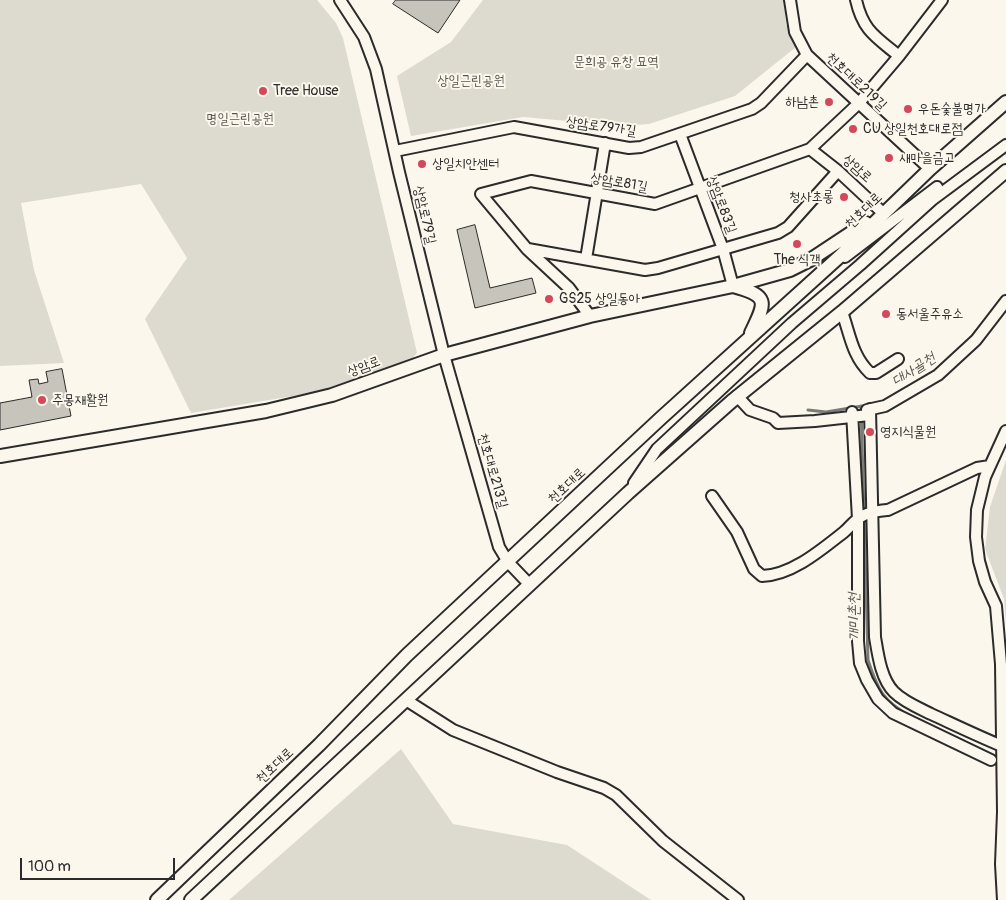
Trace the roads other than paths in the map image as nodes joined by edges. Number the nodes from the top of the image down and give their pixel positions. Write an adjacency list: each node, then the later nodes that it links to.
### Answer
1 (340, 0): 14 (street, 상암로79길)
2 (790, 0): 5 (street, 천호대로219길)
3 (856, 0): 6 (street)
4 (942, 0): 6 (street, 상암로81길)
5 (807, 55): 8 (street, 천호대로219길); 9 (street, 상암로79가길)
6 (899, 56): 8 (street, 상암로81길)
7 (1006, 102): 15 (main road, 천호대로)
8 (859, 103): 13 (street, 상암로81길); 15 (street, 천호대로219길)
9 (680, 134): 11 (street, 상암로79가길); 18 (street, 상암로83길)
10 (1006, 136): 25 (street)
11 (605, 143): 14 (street, 상암로79가길); 19 (street)
12 (1006, 144): 37 (street)
13 (810, 149): 16 (street, 상암로); 18 (street, 상암로81길)
14 (395, 151): 30 (street, 상암로79길)
15 (930, 169): 20 (main road, 천호대로)
16 (838, 171): 20 (street, 상암로); 22 (street)
17 (1005, 174): 27 (main road)
18 (701, 188): 19 (street, 상암로81길); 22 (street, 상암로83길)
19 (597, 193): 21 (street, 상암로81길); 23 (street)
20 (882, 213): 24 (main road, 상암로); 25 (main road, 천호대로)
21 (527, 249): 23 (street); 28 (street, 상암로81길)
22 (723, 249): 23 (street); 24 (street, 상암로83길)
23 (586, 259)
24 (733, 286): 28 (main road, 상암로); 29 (main road)
25 (802, 291): 29 (main road, 천호대로)
26 (1006, 301): 33 (street)
27 (842, 312): 31 (street); 32 (main road)
28 (590, 316): 30 (main road, 상암로)
29 (748, 339): 41 (main road, 천호대로)
30 (444, 355): 35 (main road, 상암로); 41 (street, 천호대로213길)
31 (898, 359)
32 (737, 396): 33 (street); 37 (main road)
33 (860, 413): 39 (street); 40 (street)
34 (1006, 431): 36 (street)
35 (0, 456)
36 (990, 466): 39 (street); 44 (street)
37 (628, 492): 42 (main road)
38 (712, 496): 40 (street)
39 (872, 512): 40 (street); 44 (street)
40 (858, 519): 45 (street)
41 (508, 562): 42 (street, 천호대로213길); 46 (main road, 천호대로)
42 (530, 585): 43 (main road)
43 (406, 700): 47 (main road); 48 (street)
44 (1002, 746): 49 (street)
45 (991, 760)
46 (157, 900)
47 (191, 900)
48 (738, 900)
49 (1003, 900)

